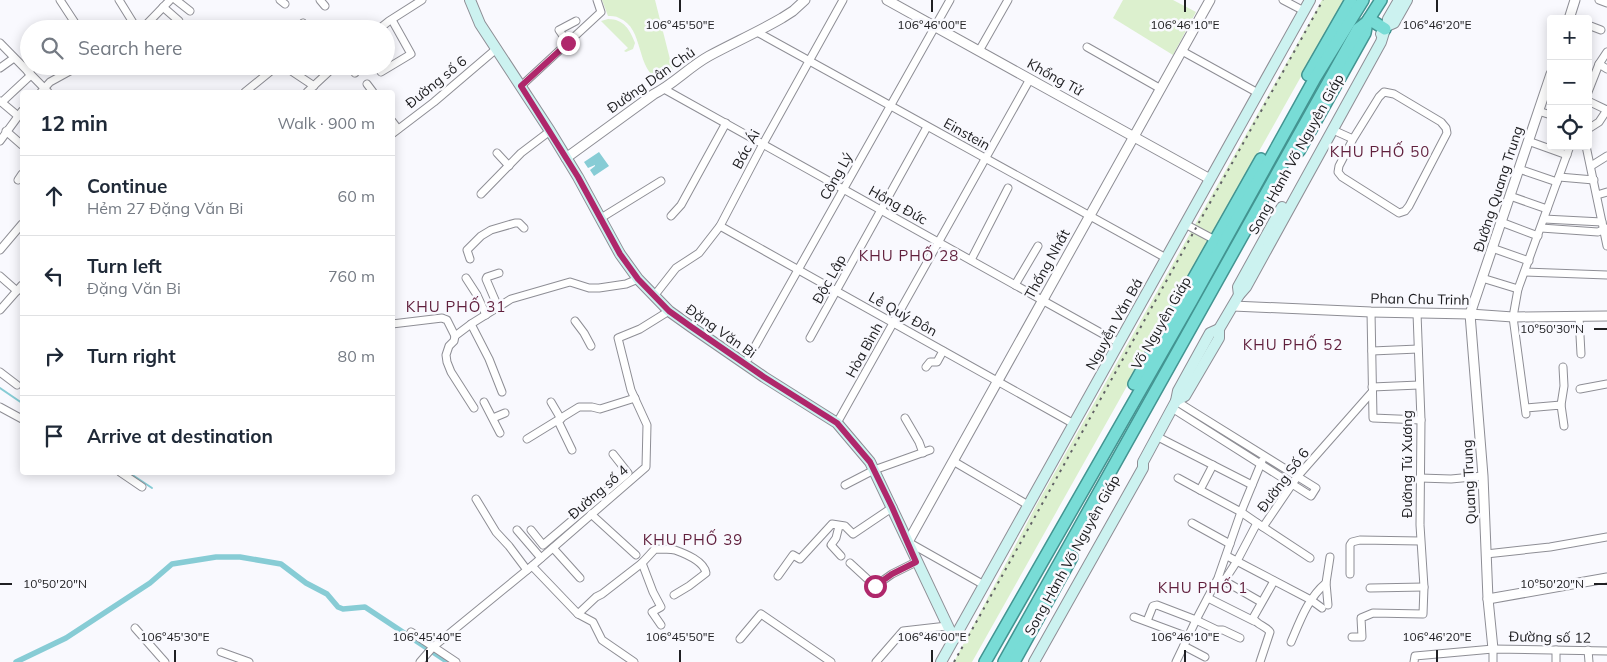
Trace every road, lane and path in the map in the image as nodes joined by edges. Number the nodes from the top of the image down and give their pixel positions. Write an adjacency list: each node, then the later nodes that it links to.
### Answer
1 (60, 0): 27 (street)
2 (119, 0): 28 (street)
3 (176, 0): 24 (street)
4 (422, 0): 31 (street)
5 (470, 0): 43 (main road, Đặng Văn Bi)
6 (596, 0): 41 (street)
7 (805, 0): 39 (street, Đường Dân Chủ)
8 (844, 0): 48 (street, Bác Ái)
9 (887, 0): 35 (street, Khổng Tử)
10 (950, 0): 35 (street, Công Lý)
11 (1008, 0): 44 (street)
12 (1210, 0): 45 (street, Thống Nhất)
13 (1283, 0): 25 (street)
14 (1310, 0): 25 (main road, Nguyễn Văn Bá)
15 (1351, 0): 54 (highway, Võ Nguyên Giáp)
16 (1363, 0): 54 (highway, Võ Nguyên Giáp)
17 (1382, 0): 32 (highway, Võ Nguyên Giáp)
18 (1399, 0): 37 (main road, Song Hành Võ Nguyên Giáp)
19 (1407, 0): 37 (main road, Song Hành Võ Nguyên Giáp)
20 (1575, 0): 26 (street)
21 (1599, 0): 23 (street)
22 (166, 2): 29 (street); 30 (street)
23 (1607, 3)
24 (190, 11)
25 (1304, 11): 72 (main road, Nguyễn Văn Bá)
26 (1571, 15)
27 (73, 20)
28 (131, 20)
29 (150, 20)
30 (178, 20)
31 (392, 20)
32 (1368, 20): 37 (highway); 310 (highway, Võ Nguyên Giáp); 311 (highway, Võ Nguyên Giáp)
33 (576, 21): 41 (street)
34 (395, 25): 50 (street)
35 (935, 26): 44 (street, Khổng Tử); 75 (street, Công Lý)
36 (1592, 27): 38 (street)
37 (1386, 28): 85 (main road, Song Hành Võ Nguyên Giáp); 153 (main road, Song Hành Võ Nguyên Giáp)
38 (1601, 30)
39 (757, 32): 48 (street, Einstein); 66 (street, Đường Dân Chủ)
40 (0, 43): 47 (street)
41 (568, 43): 65 (street)
42 (1087, 46): 67 (street)
43 (495, 50): 65 (main road, Đặng Văn Bi); 87 (street, Đường số 6)
44 (979, 51): 61 (street, Khổng Tử)
45 (1182, 51): 67 (street, Thống Nhất); 72 (street)
46 (1607, 52): 51 (street)
47 (14, 58): 49 (street); 52 (street)
48 (809, 61): 75 (street, Einstein); 94 (street, Bác Ái)
49 (20, 64)
50 (395, 64)
51 (1599, 64): 53 (street); 62 (street)
52 (0, 68)
53 (1607, 69)
54 (1314, 72): 76 (highway, Võ Nguyên Giáp); 80 (highway, Võ Nguyên Giáp)
55 (27, 75): 73 (street)
56 (31, 75): 68 (street)
57 (63, 75): 69 (street)
58 (266, 75): 70 (street)
59 (298, 75): 64 (street)
60 (325, 75): 64 (street)
61 (1030, 79): 89 (street, Khổng Tử); 101 (street, Hòa Bình)
62 (1592, 82)
63 (1547, 85): 78 (street, Đường Quang Trung)
64 (314, 86): 71 (street)
65 (521, 86): 88 (main road, Đặng Văn Bi)
66 (664, 89): 82 (street, Hồng Đức); 100 (street, Đường Dân Chủ)
67 (1161, 89): 89 (street, Thống Nhất)
68 (43, 90)
69 (45, 90)
70 (247, 90)
71 (310, 90)
72 (1258, 93): 105 (main road, Nguyễn Văn Bá)
73 (1, 102): 79 (street)
74 (1592, 103): 77 (street)
75 (890, 106): 84 (street, Einstein); 110 (street, Công Lý)
76 (1297, 109): 80 (highway); 184 (highway, Võ Nguyên Giáp)
77 (1607, 110): 83 (street)
78 (1538, 111): 81 (street); 92 (street, Đường Quang Trung)
79 (20, 113): 86 (street)
80 (1286, 114): 130 (highway, Võ Nguyên Giáp)
81 (1547, 114)
82 (726, 123): 94 (street, Hồng Đức); 117 (street)
83 (1592, 126)
84 (927, 127): 101 (street, Einstein); 116 (street, Độc Lập)
85 (1333, 130): 90 (street); 153 (main road, Song Hành Võ Nguyên Giáp)
86 (6, 131): 91 (street); 93 (street)
87 (395, 131)
88 (550, 131): 100 (main road, Đặng Văn Bi); 102 (street)
89 (1134, 137): 105 (street, Khổng Tử); 118 (street, Thống Nhất)
90 (1353, 139): 90 (street)
91 (0, 141)
92 (1528, 141): 98 (street); 104 (street, Đường Quang Trung)
93 (20, 143)
94 (763, 144): 110 (street, Hồng Đức); 125 (street, Bác Ái)
95 (1569, 150): 98 (street)
96 (1587, 150): 103 (street)
97 (497, 153): 102 (street)
98 (1567, 155): 106 (street)
99 (1607, 156): 103 (street)
100 (566, 158): 119 (main road, Đặng Văn Bi)
101 (986, 159): 118 (street, Einstein); 131 (street, Hòa Bình)
102 (509, 166): 112 (street)
103 (1591, 166): 107 (street)
104 (1519, 169): 106 (street); 113 (street, Đường Quang Trung)
105 (1210, 179): 123 (main road, Nguyễn Văn Bá)
106 (1558, 180): 107 (street); 115 (street)
107 (1594, 180): 114 (street)
108 (661, 181): 119 (street)
109 (1008, 188): 138 (street)
110 (844, 189): 116 (street, Hồng Đức); 140 (street, Công Lý)
111 (1607, 192): 114 (street)
112 (481, 194)
113 (1510, 196): 115 (street); 121 (street, Đường Quang Trung)
114 (1597, 196): 122 (street)
115 (1547, 209): 120 (street)
116 (881, 210): 131 (street, Hồng Đức); 152 (street, Độc Lập)
117 (671, 216)
118 (1090, 216): 136 (street, Einstein); 155 (street, Thống Nhất)
119 (601, 218): 147 (main road, Đặng Văn Bi)
120 (1544, 219): 122 (street); 127 (street)
121 (1501, 222): 129 (street); 134 (street, Đường Quang Trung)
122 (1602, 222): 128 (street)
123 (1185, 224): 130 (street); 136 (main road, Nguyễn Văn Bá)
124 (20, 226): 135 (street)
125 (720, 226): 140 (street, Lê Quý Đôn); 154 (street, Bác Ái)
126 (524, 228): 137 (street)
127 (1541, 228): 128 (street); 129 (street)
128 (1605, 229): 133 (street)
129 (1538, 236): 139 (street)
130 (1215, 240): 180 (highway, Võ Nguyên Giáp)
131 (939, 242): 138 (street, Hồng Đức); 168 (street, Hòa Bình)
132 (1038, 246): 148 (street)
133 (1607, 246)
134 (1492, 248): 139 (street); 146 (street, Đường Quang Trung)
135 (0, 250)
136 (1166, 258): 173 (main road, Nguyễn Văn Bá)
137 (470, 259)
138 (972, 260): 148 (street, Hồng Đức)
139 (1529, 261): 141 (street)
140 (798, 270): 152 (street, Lê Quý Đôn); 179 (street, Công Lý)
141 (1525, 272): 143 (street); 151 (street)
142 (499, 273): 157 (street)
143 (1607, 275)
144 (0, 276): 149 (street)
145 (466, 278): 163 (street)
146 (1482, 278): 151 (street); 162 (street, Đường Quang Trung)
147 (638, 279): 154 (main road, Đặng Văn Bi); 157 (street)
148 (1015, 284): 155 (street, Hồng Đức)
149 (20, 286)
150 (20, 288): 158 (street)
151 (1518, 289): 165 (street)
152 (836, 291): 168 (street, Lê Quý Đôn); 172 (street, Độc Lập)
153 (1238, 294): 156 (main road, Song Hành Võ Nguyên Giáp)
154 (654, 296): 159 (main road, Đặng Văn Bi)
155 (1043, 300): 173 (street, Hồng Đức); 185 (street, Thống Nhất)
156 (1233, 306): 160 (street, Phan Chu Trinh); 195 (main road, Song Hành Võ Nguyên Giáp)
157 (498, 307): 163 (street)
158 (0, 310)
159 (669, 311): 179 (main road, Đặng Văn Bi); 192 (street, Đường số 4)
160 (1371, 312): 161 (street, Phan Chu Trinh); 176 (street)
161 (1417, 313): 162 (street, Phan Chu Trinh); 175 (street, Đường Tú Xương)
162 (1470, 314): 165 (street, Phan Chu Trinh); 224 (street, Quang Trung)
163 (486, 315): 170 (street)
164 (1607, 316): 166 (street, Phan Chu Trinh)
165 (1513, 317): 166 (street, Phan Chu Trinh); 196 (street)
166 (1580, 317): 178 (street)
167 (575, 321): 174 (street)
168 (893, 323): 177 (street, Lê Quý Đôn); 207 (street, Hòa Bình)
169 (395, 324): 171 (street)
170 (471, 324): 171 (street); 191 (street)
171 (455, 336): 198 (street)
172 (810, 338)
173 (1119, 343): 208 (main road, Nguyễn Văn Bá)
174 (591, 346)
175 (1418, 349): 176 (street); 188 (street, Đường Tú Xương)
176 (1372, 350): 190 (street)
177 (943, 351): 181 (street); 185 (street, Lê Quý Đôn)
178 (1582, 354)
179 (745, 364): 207 (main road, Đặng Văn Bi)
180 (1145, 364): 184 (highway); 204 (highway, Võ Nguyên Giáp)
181 (926, 367)
182 (1563, 367): 196 (street)
183 (0, 372): 187 (street)
184 (1145, 380): 199 (highway, Võ Nguyên Giáp)
185 (997, 381): 208 (street, Lê Quý Đôn); 218 (street, Thống Nhất)
186 (1607, 384): 189 (street)
187 (17, 385)
188 (1418, 385): 190 (street); 206 (street, Đường Tú Xương)
189 (1580, 389)
190 (1372, 390): 206 (street); 225 (street, Đường Số 6)
191 (502, 392)
192 (635, 398): 205 (street); 232 (street, Đường số 4)
193 (484, 402): 202 (street)
194 (551, 402): 205 (street)
195 (1174, 404): 211 (main road, Song Hành Võ Nguyên Giáp); 217 (street); 221 (street)
196 (1561, 405): 209 (street)
197 (0, 407): 201 (street)
198 (474, 408)
199 (1128, 410): 204 (highway); 309 (highway, Võ Nguyên Giáp)
200 (505, 412): 202 (street)
201 (20, 418)
202 (493, 418): 210 (street)
203 (905, 418): 215 (street)
204 (1117, 418): 308 (highway, Võ Nguyên Giáp)
205 (559, 420): 212 (street); 213 (street)
206 (1421, 420): 227 (street, Đường Tú Xương)
207 (837, 423): 222 (main road, Đặng Văn Bi)
208 (1074, 424): 235 (main road, Nguyễn Văn Bá)
209 (1564, 426)
210 (500, 433)
211 (1156, 436): 219 (main road, Song Hành Võ Nguyên Giáp); 220 (street)
212 (527, 439)
213 (572, 450)
214 (930, 450): 215 (street)
215 (923, 453): 222 (street)
216 (612, 454): 232 (street)
217 (1264, 456): 221 (street); 225 (street)
218 (953, 461): 235 (street); 246 (street, Thống Nhất)
219 (1142, 464): 312 (main road, Song Hành Võ Nguyên Giáp); 313 (main road, Song Hành Võ Nguyên Giáp)
220 (1213, 465): 230 (street); 233 (street)
221 (1261, 465): 228 (street); 230 (street)
222 (874, 470): 229 (street); 236 (main road, Đặng Văn Bi)
223 (124, 475): 231 (street)
224 (1483, 476): 227 (street); 249 (street, Quang Trung)
225 (1297, 477): 228 (street, Đường Số 6); 228 (street)
226 (1178, 478): 233 (street)
227 (1420, 478): 245 (street, Đường Tú Xương)
228 (1293, 484): 240 (street, Đường Số 6)
229 (845, 485)
230 (1252, 485): 237 (street)
231 (142, 488)
232 (616, 488): 238 (street, Đường số 4); 243 (street)
233 (1200, 490): 237 (street)
234 (476, 499): 260 (street)
235 (1028, 506): 268 (main road, Nguyễn Văn Bá)
236 (892, 507): 241 (street); 246 (main road, Đặng Văn Bi)
237 (1241, 512): 240 (street); 247 (street)
238 (592, 514): 248 (street, Đường số 4); 250 (street)
239 (1192, 523): 247 (street)
240 (1260, 525): 255 (street); 256 (street, Đường Số 6)
241 (840, 526): 251 (street); 262 (street)
242 (517, 530): 254 (street)
243 (531, 530)
244 (1607, 537): 249 (street)
245 (1420, 541): 261 (street); 270 (street, Đường Tú Xương)
246 (908, 542): 257 (main road, Đặng Văn Bi); 268 (street)
247 (1230, 544): 252 (street)
248 (553, 548): 254 (street, Đường số 4); 263 (street)
249 (1486, 554): 274 (street, Quang Trung)
250 (636, 555)
251 (841, 556)
252 (1227, 556): 256 (street); 265 (street)
253 (1330, 557): 267 (street)
254 (541, 558): 260 (street, Đường số 4)
255 (1310, 558)
256 (1237, 561): 265 (street, Đường Số 6); 266 (street)
257 (916, 562): 259 (street); 282 (main road, Đặng Văn Bi)
258 (642, 563): 271 (street); 276 (street); 281 (street)
259 (850, 563)
260 (530, 568): 276 (street); 292 (street, Đường số 4)
261 (1350, 574)
262 (778, 576)
263 (580, 578)
264 (1607, 578): 274 (street)
265 (1221, 580): 272 (street); 275 (street)
266 (1274, 581): 273 (street); 275 (street)
267 (1326, 583): 273 (street); 273 (street)
268 (984, 585): 289 (main road, Nguyễn Văn Bá)
269 (1370, 588): 270 (street)
270 (1424, 588): 286 (street, Đường Tú Xương)
271 (674, 594)
272 (1208, 598): 278 (street); 280 (street)
273 (1311, 600): 290 (street)
274 (1488, 600): 293 (street, Quang Trung)
275 (1261, 602): 280 (street)
276 (578, 614): 304 (street)
277 (1134, 617): 279 (street)
278 (1196, 620): 279 (street); 285 (street); 287 (street)
279 (1147, 621): 285 (street)
280 (1254, 621): 315 (street)
281 (661, 625)
282 (947, 626): 289 (main road, Đặng Văn Bi); 306 (street)
283 (135, 628): 301 (street)
284 (411, 632): 292 (street)
285 (1188, 637): 291 (street)
286 (1352, 637)
287 (1240, 638)
288 (740, 639): 305 (street)
289 (954, 640): 307 (main road, Nguyễn Văn Bá)
290 (1291, 642)
291 (1184, 646): 298 (street); 314 (street)
292 (434, 647): 302 (street, Đường số 4); 303 (street)
293 (1493, 649): 294 (street, Đường số 12); 316 (street, Đường số 12); 317 (street)
294 (1556, 650): 295 (street, Đường số 12); 318 (street)
295 (1588, 650): 297 (street, Đường số 12); 319 (street)
296 (221, 652): 299 (street)
297 (1606, 653)
298 (1205, 657)
299 (231, 659): 300 (street)
300 (246, 661)
301 (165, 662)
302 (420, 662)
303 (456, 662)
304 (634, 662)
305 (831, 662)
306 (876, 662)
307 (941, 662)
308 (977, 662)
309 (985, 662)
310 (1004, 662)
311 (1014, 662)
312 (1029, 662)
313 (1034, 662)
314 (1176, 662)
315 (1260, 662)
316 (1414, 662)
317 (1493, 662)
318 (1556, 662)
319 (1589, 662)

